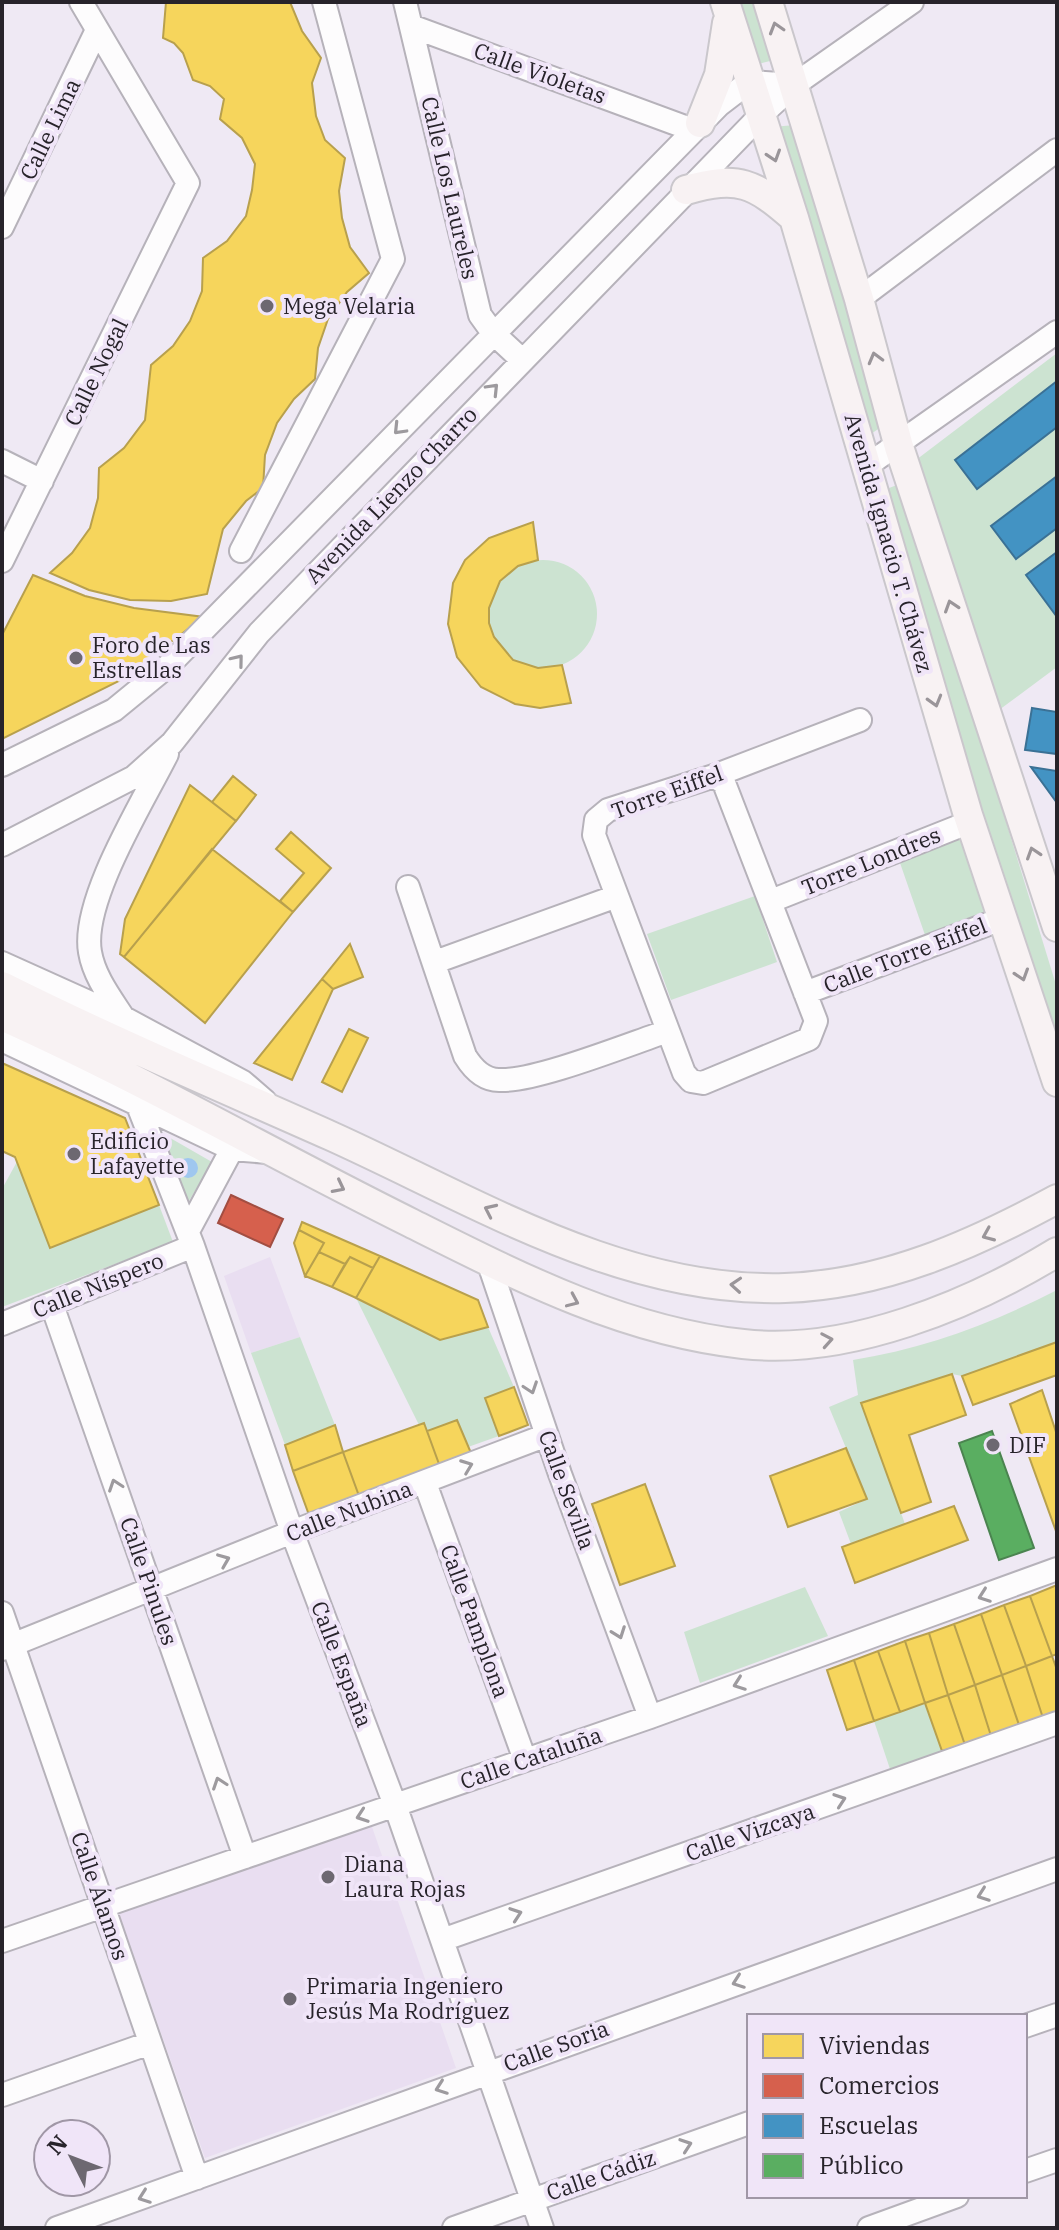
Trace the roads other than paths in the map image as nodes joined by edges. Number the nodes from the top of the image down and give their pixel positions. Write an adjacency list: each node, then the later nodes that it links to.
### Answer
1 (81, 2): 8 (street)
2 (324, 2): 25 (street)
3 (405, 2): 7 (street, Calle Los Laureles)
4 (768, 2): 10 (main road, Avenida Ignacio T. Chávez, one-way to 4)
5 (912, 2): 10 (street, Avenida Lienzo Charro)
6 (727, 8): 9 (main road, Avenida Ignacio T. Chávez); 12 (main road)
7 (411, 26): 12 (street, Calle Violetas); 19 (street, Calle Los Laureles)
8 (97, 30): 16 (street, Calle Lima); 24 (street, Calle Nogal)
9 (749, 82): 10 (street); 11 (main road, Avenida Ignacio T. Chávez); 12 (street, Avenida Lienzo Charro)
10 (794, 85): 11 (street, Avenida Lienzo Charro); 17 (main road, Avenida Ignacio T. Chávez)
11 (761, 115): 14 (street, Avenida Lienzo Charro); 15 (main road, Avenida Ignacio T. Chávez, one-way to 15)
12 (697, 126): 19 (street, Avenida Lienzo Charro)
13 (1057, 150): 17 (street)
14 (686, 190): 15 (main road); 20 (street, Avenida Lienzo Charro)
15 (794, 218): 23 (main road, Avenida Ignacio T. Chávez)
16 (2, 227)
17 (859, 299): 21 (main road, Avenida Ignacio T. Chávez, one-way to 17)
18 (1057, 332): 21 (street)
19 (493, 333): 20 (street, Calle Los Laureles); 29 (street, Avenida Lienzo Charro, one-way to 29)
20 (521, 359): 28 (street, Avenida Lienzo Charro, one-way to 20)
21 (899, 447): 23 (street); 37 (main road, Avenida Ignacio T. Chávez, one-way to 21)
22 (2, 461): 24 (street)
23 (865, 467): 31 (main road, Avenida Ignacio T. Chávez, one-way to 31)
24 (42, 481): 26 (street, Calle Nogal)
25 (241, 551)
26 (2, 561)
27 (860, 720): 30 (street, Torre Eiffel)
28 (172, 743): 32 (street, Avenida Lienzo Charro); 43 (street)
29 (2, 765)
30 (714, 776): 34 (street, Torre Eiffel); 35 (street)
31 (970, 822): 35 (street, Torre Londres); 36 (main road, Avenida Ignacio T. Chávez)
32 (2, 845)
33 (408, 887): 38 (street)
34 (617, 896): 38 (street); 44 (street, Torre Eiffel)
35 (771, 901): 41 (street)
36 (1004, 918): 41 (street, Calle Torre Eiffel); 46 (main road, Avenida Ignacio T. Chávez, one-way to 46)
37 (1057, 927)
38 (435, 962): 44 (street)
39 (2, 963): 43 (street)
40 (2, 986): 47 (main road)
41 (805, 993): 44 (street, Torre Eiffel)
42 (2, 1016): 47 (main road)
43 (124, 1018): 48 (street)
44 (668, 1031)
45 (2, 1040): 47 (street)
46 (1057, 1082)
47 (151, 1084): 48 (main road); 49 (street); 50 (main road); 52 (street, Calle España)
48 (275, 1110): 51 (main road, one-way to 48)
49 (232, 1149): 50 (street); 52 (street)
50 (269, 1152): 54 (main road, one-way to 54)
51 (1057, 1199)
52 (190, 1239): 55 (street, Calle Níspero); 59 (street, Calle España)
53 (1057, 1252): 54 (main road, one-way to 53)
54 (488, 1261): 57 (street, Calle Sevilla, one-way to 57)
55 (52, 1305): 56 (street, Calle Níspero); 61 (street, Calle Pinules, one-way to 55)
56 (2, 1324)
57 (547, 1435): 58 (street, Calle Nubina, one-way to 57); 64 (street, Calle Sevilla, one-way to 64)
58 (425, 1483): 59 (street, Calle Nubina); 66 (street, Calle Pamplona)
59 (292, 1532): 61 (street, Calle Nubina, one-way to 59); 67 (street, Calle España)
60 (1057, 1569): 64 (street, Calle Cataluña, one-way to 64)
61 (152, 1589): 63 (street, Calle Nubina); 68 (street, Calle Pinules, one-way to 61)
62 (2, 1613): 63 (street, Calle Álamos)
63 (8, 1646): 70 (street, Calle Álamos)
64 (650, 1717): 66 (street, Calle Cataluña)
65 (1057, 1723): 71 (street, Calle Vizcaya, one-way to 65)
66 (525, 1760): 67 (street, Calle Cataluña)
67 (395, 1805): 68 (street, Calle Cataluña, one-way to 68); 71 (street, Calle España)
68 (245, 1857): 70 (street, Calle Cataluña)
69 (1057, 1869): 76 (street, Calle Soria, one-way to 76)
70 (103, 1906): 72 (street, Calle Cataluña); 75 (street, Calle Álamos)
71 (442, 1940): 76 (street, Calle España)
72 (2, 1941)
73 (1057, 2015): 74 (street)
74 (1027, 2025)
75 (150, 2043): 77 (street); 81 (street, Calle Álamos)
76 (487, 2071): 81 (street, Calle Soria, one-way to 81); 83 (street, Calle España)
77 (2, 2095)
78 (747, 2124): 83 (street, Calle Cádiz, one-way to 78)
79 (1057, 2160): 80 (street)
80 (1027, 2170)
81 (197, 2178): 84 (street, Calle Soria, one-way to 84)
82 (952, 2198): 87 (street)
83 (532, 2199): 85 (street, Calle Cádiz); 86 (street, Calle España)
84 (57, 2228)
85 (454, 2228)
86 (542, 2228)
87 (869, 2228)

